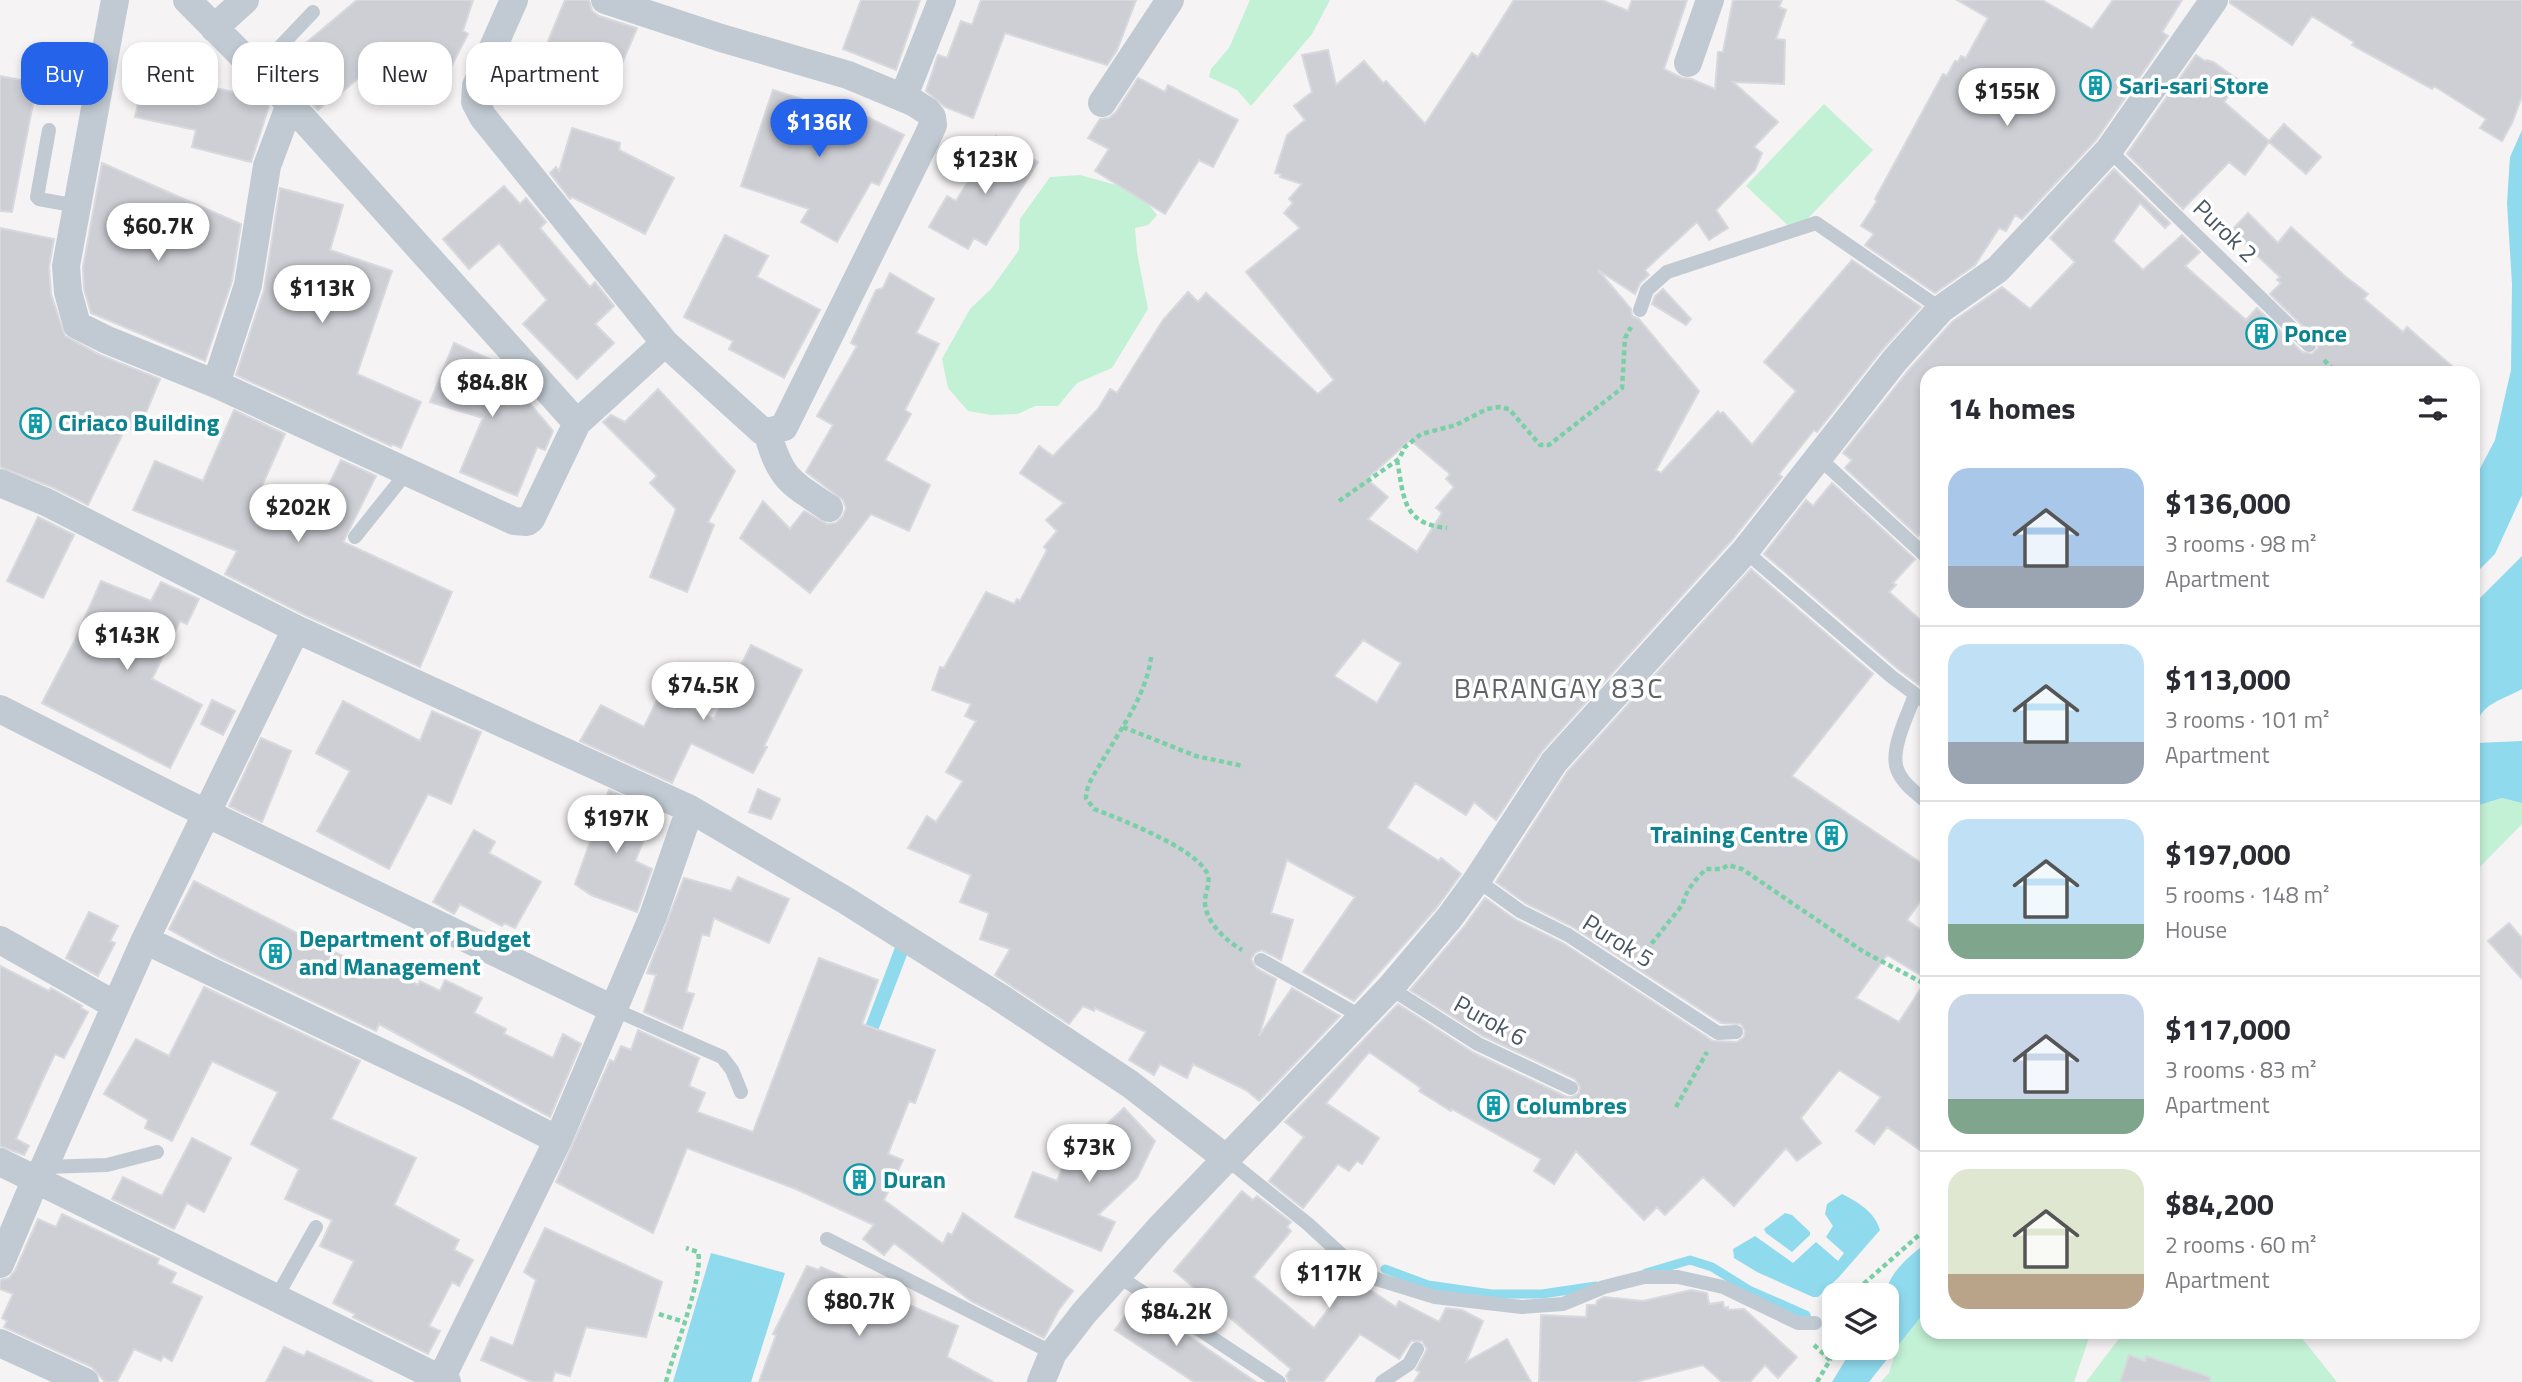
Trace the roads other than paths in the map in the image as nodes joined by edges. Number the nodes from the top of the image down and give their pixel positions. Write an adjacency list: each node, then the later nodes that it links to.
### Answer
1 (115, 0): 21 (street)
2 (187, 0): 11 (street)
3 (245, 0): 11 (street)
4 (514, 0): 24 (street)
5 (605, 0): 15 (street)
6 (942, 0): 15 (street)
7 (1170, 0): 16 (street)
8 (1710, 0): 14 (street)
9 (2214, 0): 20 (street)
10 (313, 12): 12 (lane)
11 (214, 28): 13 (street)
12 (285, 42)
13 (232, 46)
14 (1688, 63)
15 (903, 97): 28 (street)
16 (1102, 103)
17 (290, 105): 26 (street)
18 (291, 105): 27 (street)
19 (49, 131): 21 (lane)
20 (2109, 150): 22 (street); 25 (lane, Purok 2)
21 (77, 206): 26 (street)
22 (1941, 309): 23 (lane); 29 (street)
23 (1640, 310)
24 (666, 343): 27 (street); 28 (street)
25 (2309, 345)
26 (216, 384): 30 (street)
27 (577, 423): 30 (street)
28 (766, 432): 32 (street)
29 (1819, 458): 34 (street); 35 (lane)
30 (407, 471): 33 (lane)
31 (0, 483): 36 (street)
32 (829, 508)
33 (355, 537)
34 (1745, 551): 37 (lane); 43 (street)
35 (1920, 551)
36 (296, 629): 41 (street); 42 (street)
37 (1920, 698)
38 (1920, 700): 40 (lane)
39 (0, 709): 42 (street)
40 (1920, 796)
41 (690, 809): 49 (street); 56 (street)
42 (206, 812): 45 (street); 49 (street)
43 (1478, 880): 47 (street); 51 (lane, Purok 5)
44 (0, 940): 48 (street)
45 (145, 940): 48 (street); 54 (street)
46 (1261, 960): 50 (lane)
47 (1390, 988): 50 (street); 52 (lane, Purok 6)
48 (115, 1005): 58 (street)
49 (613, 1009): 53 (lane); 54 (street)
50 (1362, 1017): 56 (street)
51 (1736, 1032)
52 (1571, 1088)
53 (741, 1092)
54 (558, 1140): 68 (street)
55 (157, 1152): 58 (lane)
56 (1227, 1160): 62 (street); 64 (lane)
57 (0, 1162): 58 (street)
58 (39, 1174): 61 (street); 63 (street)
59 (316, 1227): 63 (lane)
60 (827, 1238): 67 (lane)
61 (0, 1264)
62 (1118, 1276): 67 (street); 71 (lane)
63 (276, 1298): 68 (street)
64 (1815, 1323)
65 (0, 1343): 69 (street)
66 (1417, 1349): 72 (lane)
67 (1053, 1353): 70 (street)
68 (444, 1381)
69 (85, 1382)
70 (1041, 1382)
71 (1279, 1382)
72 (1382, 1382)

